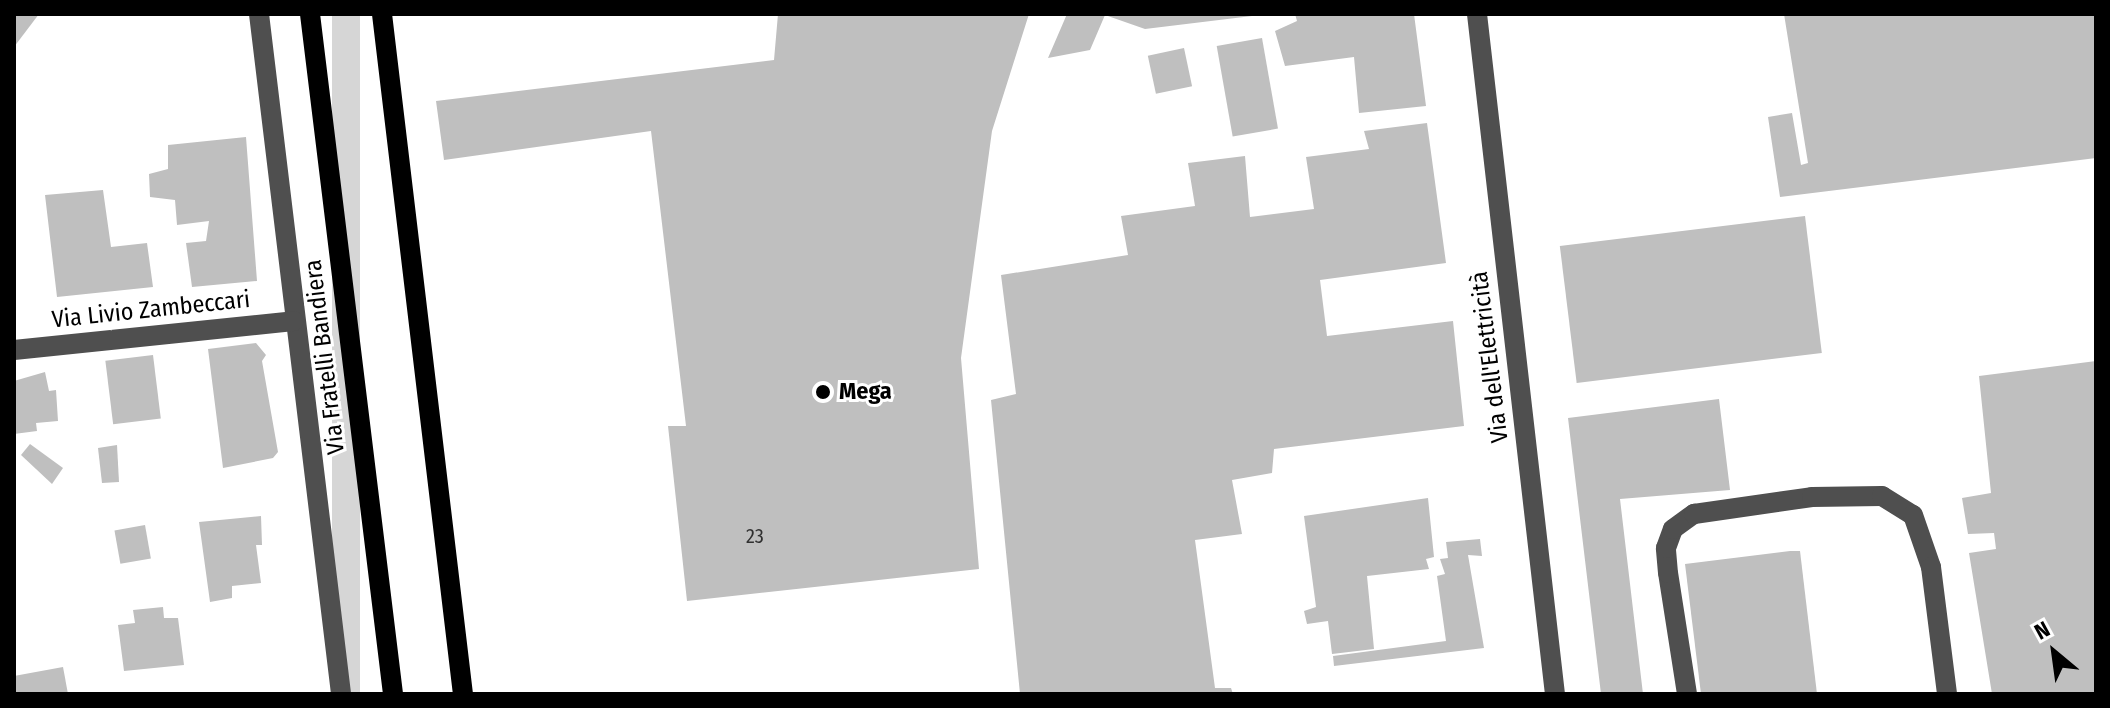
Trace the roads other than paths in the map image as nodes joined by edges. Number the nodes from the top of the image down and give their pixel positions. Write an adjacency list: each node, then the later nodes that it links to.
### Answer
1 (259, 14): 5 (street, Via Fratelli Bandiera)
2 (310, 14): 8 (main road, Via Fratelli Bandiera)
3 (382, 14): 9 (main road)
4 (1477, 14): 10 (street, Via dell'Elettricità)
5 (293, 321): 6 (street, Via Livio Zambeccari); 7 (street, Via Fratelli Bandiera)
6 (14, 350)
7 (341, 694)
8 (393, 694)
9 (463, 694)
10 (1555, 694)
11 (1687, 694): 12 (street)
12 (1947, 694)

